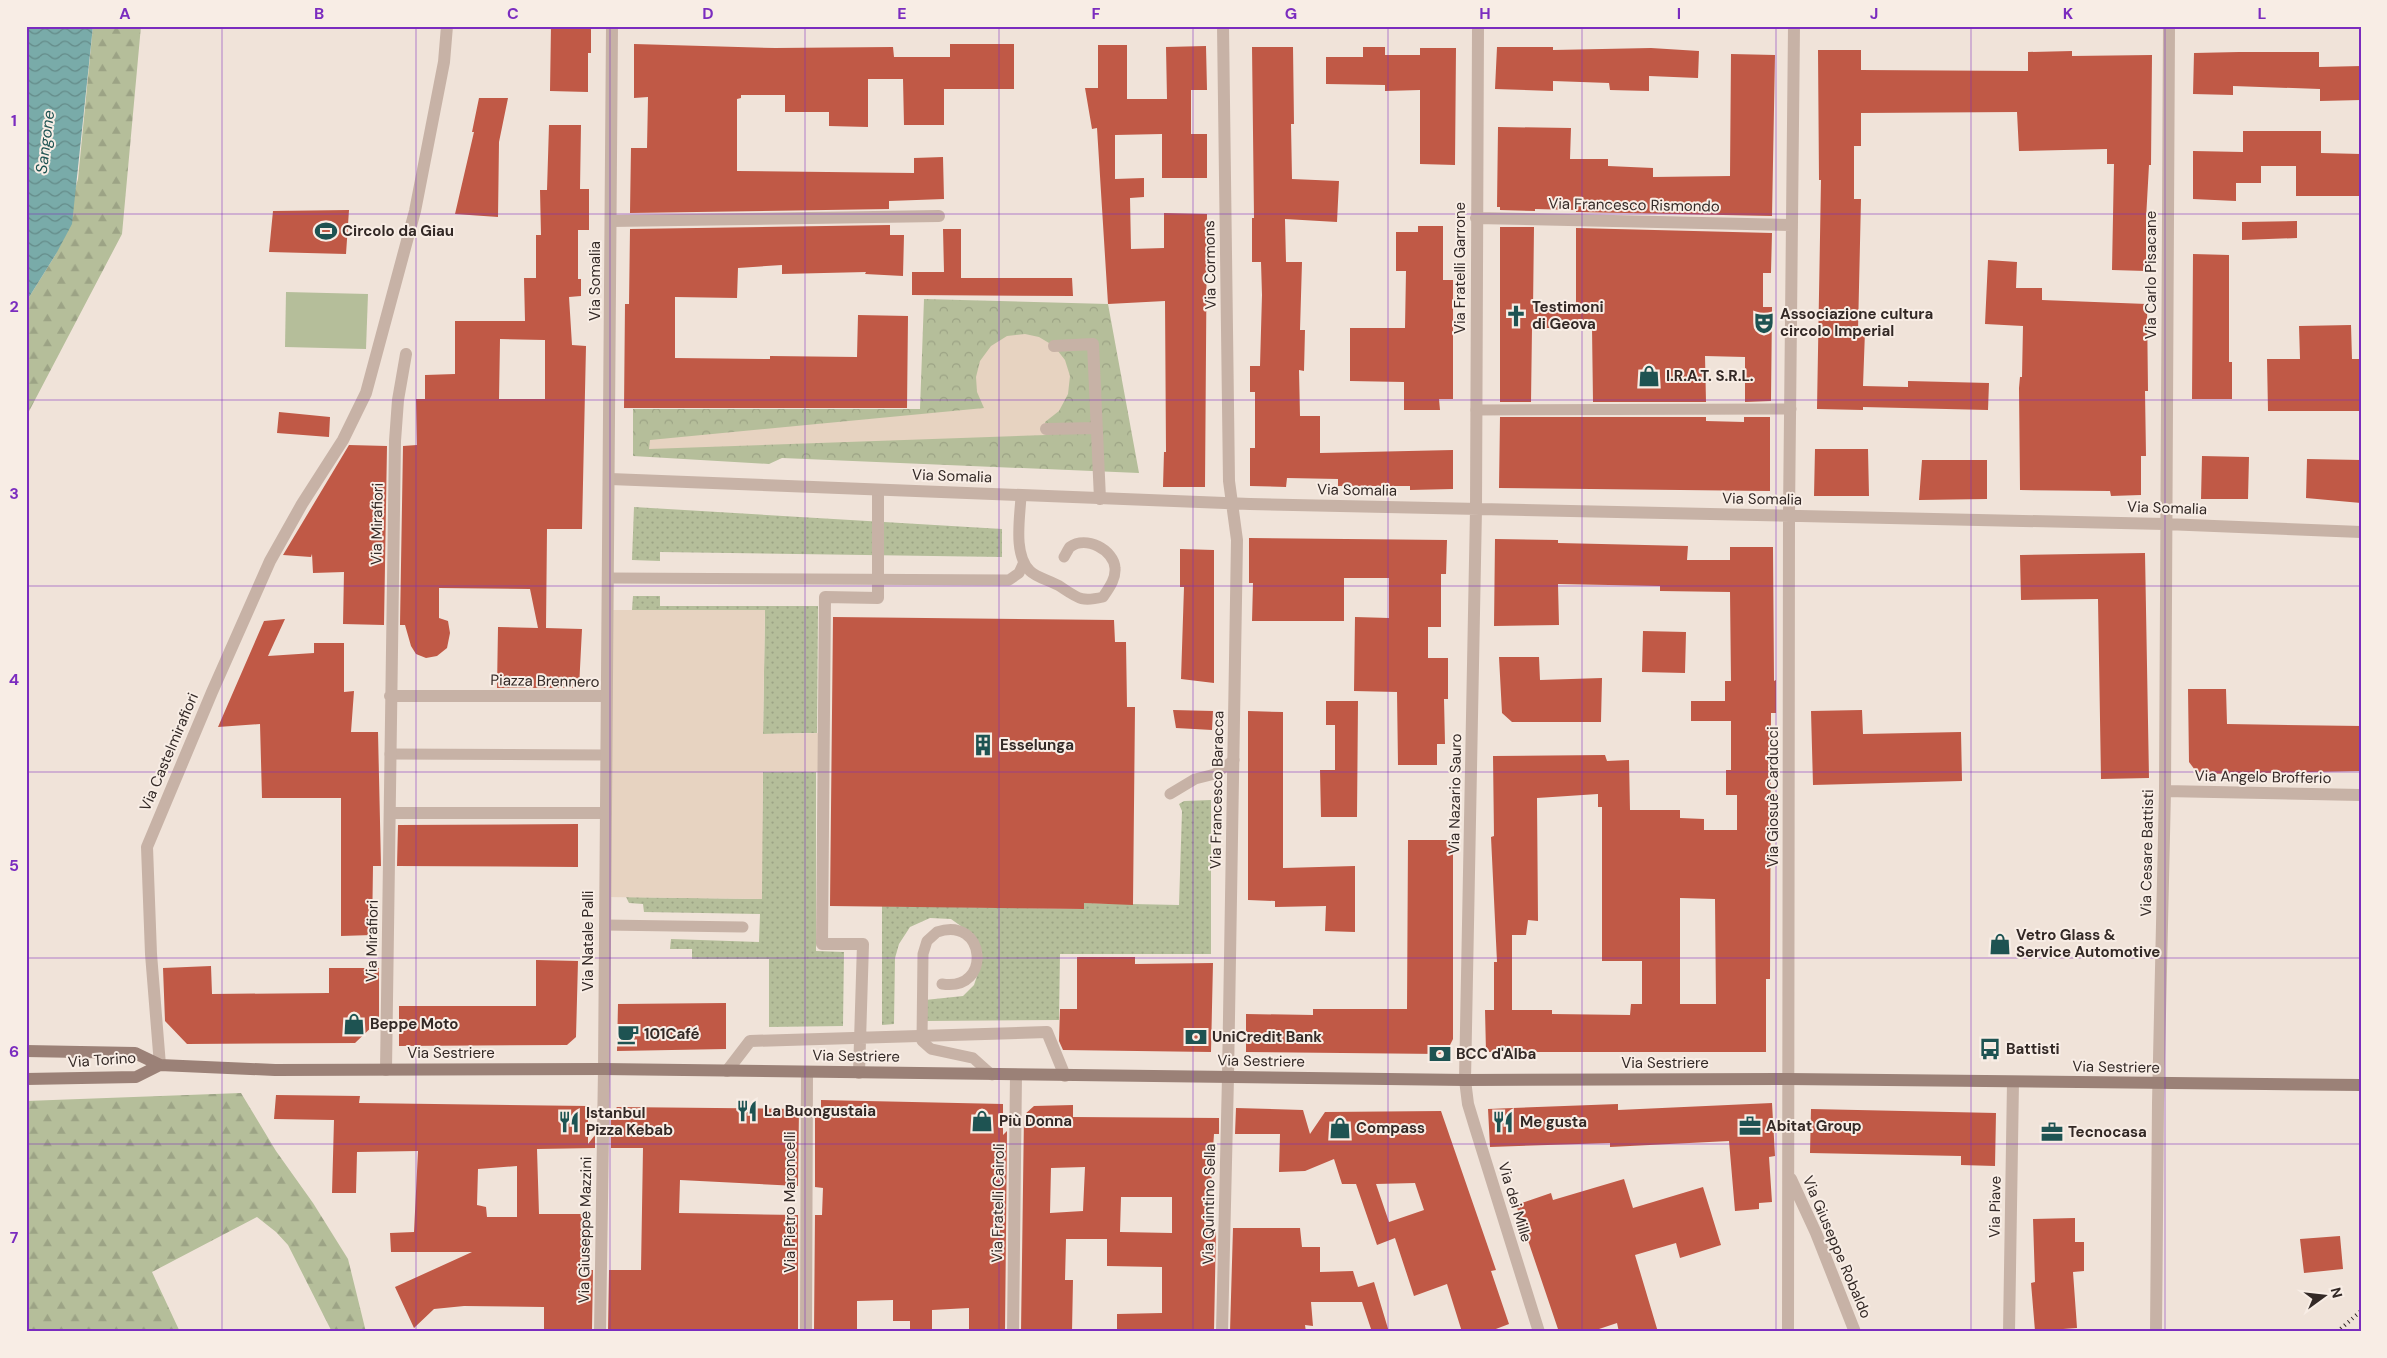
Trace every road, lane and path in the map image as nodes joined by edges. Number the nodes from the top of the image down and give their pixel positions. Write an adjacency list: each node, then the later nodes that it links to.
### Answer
1 (448, 26): 46 (street, Via Castelmirafiori)
2 (612, 26): 9 (street, Via Somalia)
3 (1223, 26): 21 (street, Via Cormons)
4 (1478, 26): 8 (street, Via Fratelli Garrone)
5 (1794, 26): 10 (street)
6 (2169, 26): 24 (street, Via Carlo Pisacane)
7 (939, 216): 9 (street, Via Somalia)
8 (1476, 218): 10 (street, Via Francesco Rismondo); 14 (street, Via Fratelli Garrone)
9 (611, 221): 17 (street, Via Somalia)
10 (1792, 225): 13 (street)
11 (1054, 346): 15 (street)
12 (406, 354): 30 (street, Via Mirafiori)
13 (1791, 409): 14 (lane); 23 (street)
14 (1476, 410): 22 (street, Via Fratelli Garrone)
15 (1097, 428): 16 (street); 20 (street)
16 (1046, 430)
17 (610, 478): 18 (street, Via Somalia); 28 (street)
18 (878, 490): 19 (street, Via Somalia); 29 (street)
19 (1020, 496): 20 (street, Via Somalia); 27 (lane)
20 (1100, 499): 21 (street, Via Somalia)
21 (1233, 504): 22 (street, Via Somalia); 34 (street, Via Francesco Baracca)
22 (1476, 509): 23 (street, Via Somalia); 58 (street, Via Nazario Sauro)
23 (1789, 516): 24 (street, Via Somalia); 56 (street, Via Giosuè Carducci)
24 (2165, 524): 25 (street, Via Somalia); 35 (street, Via Cesare Battisti)
25 (2361, 532)
26 (1064, 557): 27 (lane)
27 (1024, 562): 29 (lane)
28 (608, 578): 29 (lane); 31 (street)
29 (877, 581): 44 (street)
30 (390, 696): 31 (street, Piazza Brennero); 32 (street)
31 (606, 696): 33 (street, Piazza Brennero)
32 (390, 754): 33 (lane); 38 (street)
33 (606, 755): 39 (street, Piazza Brennero)
34 (1234, 760): 36 (lane); 55 (street, Via Francesco Baracca)
35 (2165, 791): 37 (street, Via Angelo Brofferio); 60 (street, Via Cesare Battisti)
36 (1170, 794)
37 (2361, 795)
38 (390, 813): 39 (street); 48 (street, Via Mirafiori)
39 (606, 813): 40 (street, Via Natale Palli)
40 (605, 925): 41 (lane); 47 (street, Via Natale Palli)
41 (742, 927)
42 (942, 984): 43 (lane)
43 (922, 1036): 44 (street); 52 (lane); 54 (street)
44 (861, 1038): 49 (street); 51 (street)
45 (26, 1051): 46 (main road, Via Torino)
46 (160, 1065): 48 (main road, Via Sestriere); 57 (main road, Via Torino)
47 (604, 1069): 48 (main road, Via Sestriere); 49 (main road, Via Sestriere); 63 (street, Via Giuseppe Mazzini)
48 (386, 1070)
49 (727, 1071): 50 (main road, Via Sestriere)
50 (807, 1072): 51 (main road, Via Sestriere); 64 (street, Via Pietro Maroncelli)
51 (859, 1073): 52 (main road, Via Sestriere)
52 (992, 1075): 53 (main road, Via Sestriere)
53 (1016, 1075): 54 (main road, Via Sestriere); 65 (street, Via Fratelli Cairoli)
54 (1066, 1076): 55 (main road, Via Sestriere)
55 (1228, 1076): 58 (main road, Via Sestriere); 66 (street, Via Quintino Sella)
56 (1788, 1078): 58 (main road, Via Sestriere); 59 (main road, Via Sestriere); 62 (street, Via Giuseppe Robaldo)
57 (26, 1079)
58 (1465, 1080): 67 (street, Via dei Mille)
59 (2013, 1082): 60 (main road, Via Sestriere); 70 (street, Via Piave)
60 (2158, 1084): 61 (main road, Via Sestriere); 71 (street, Via Cesare Battisti)
61 (2361, 1085)
62 (1788, 1175): 68 (street, Via Giuseppe Robaldo); 69 (street, Via Giuseppe Robaldo)
63 (600, 1332)
64 (806, 1332)
65 (1013, 1332)
66 (1222, 1332)
67 (1539, 1332)
68 (1788, 1332)
69 (1855, 1332)
70 (2009, 1332)
71 (2156, 1332)

